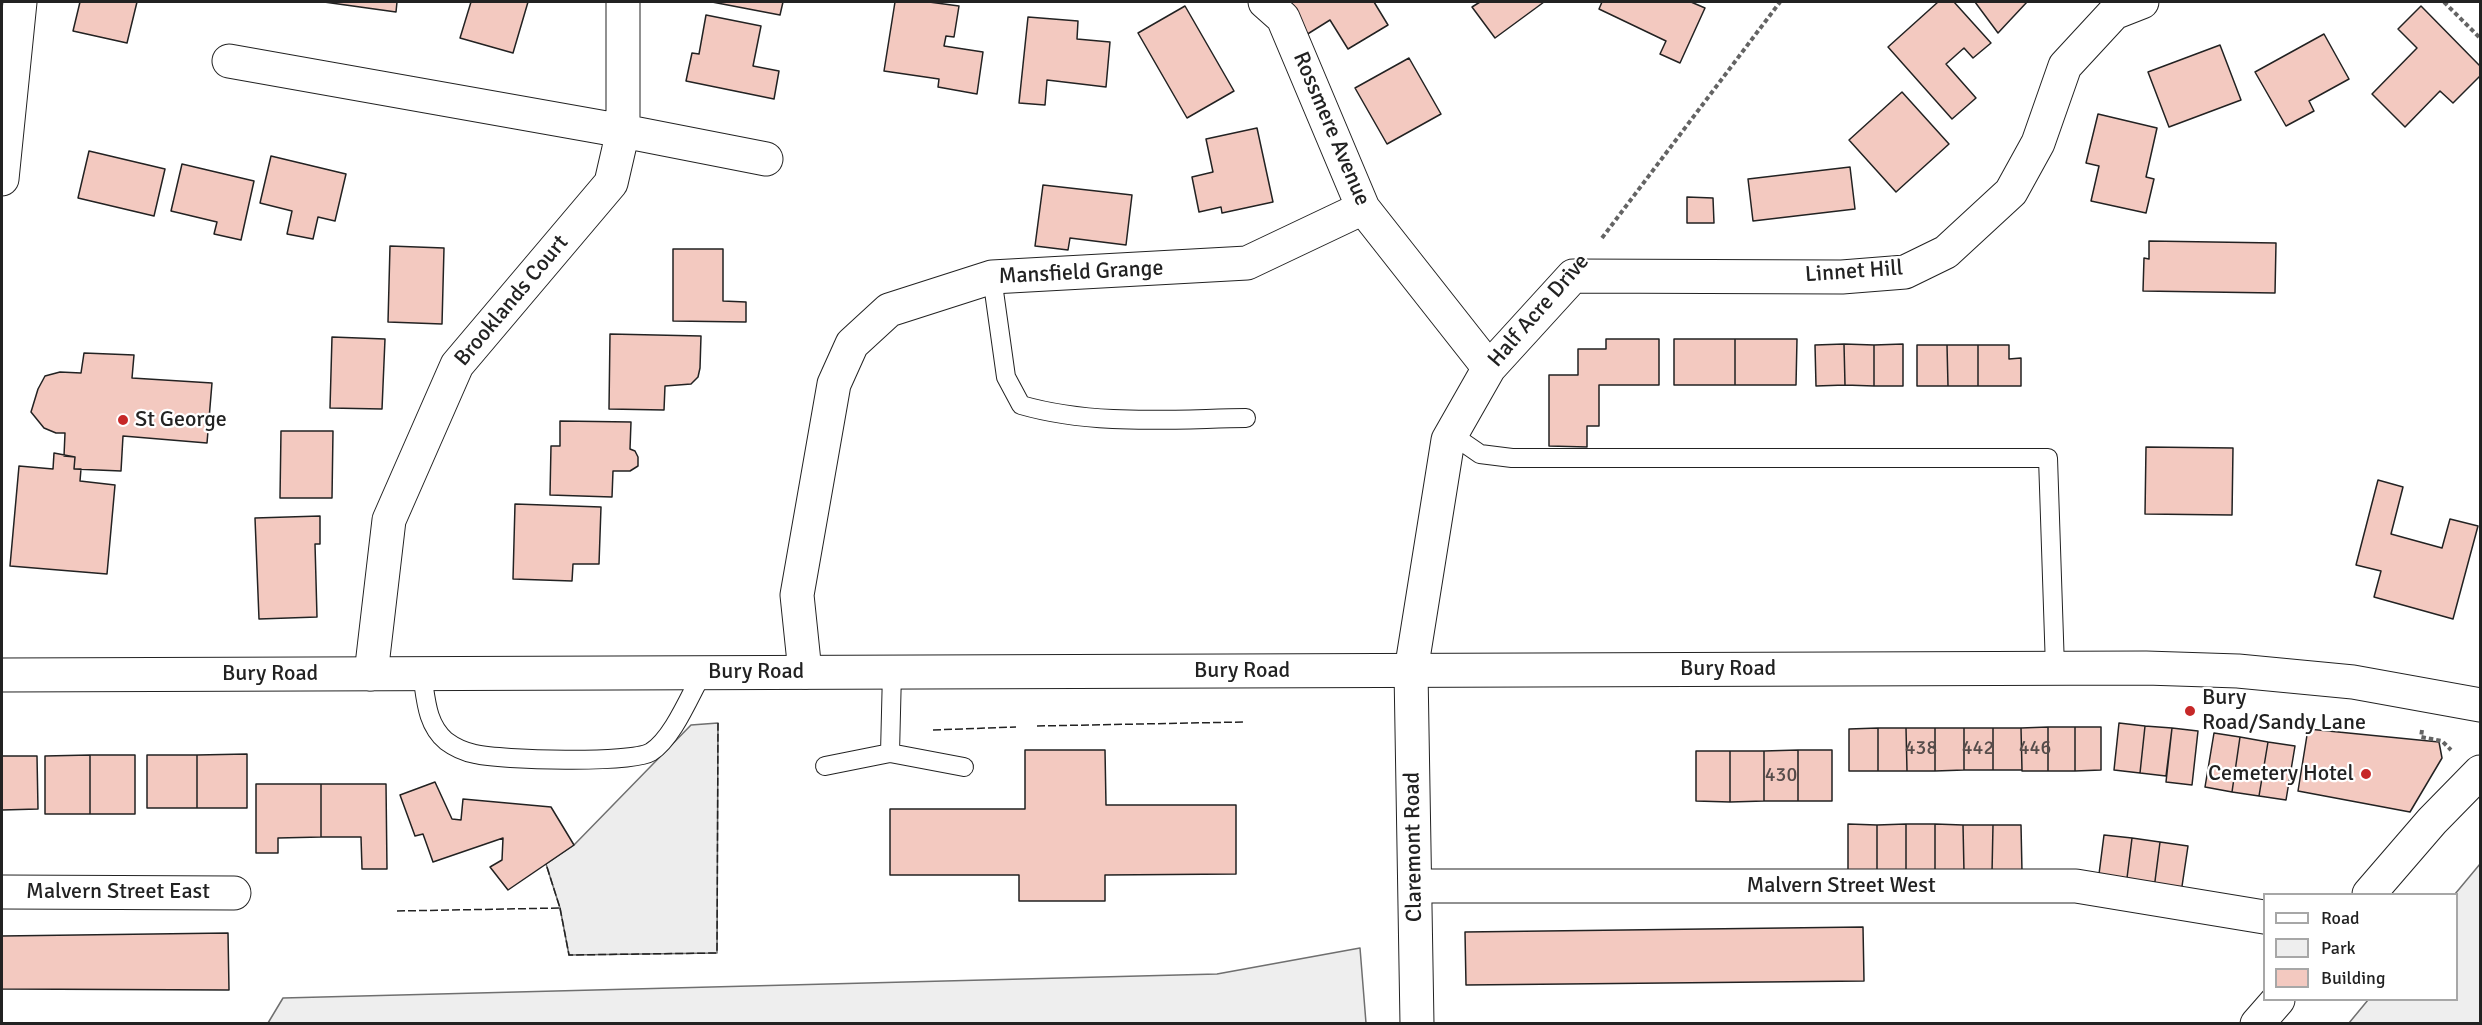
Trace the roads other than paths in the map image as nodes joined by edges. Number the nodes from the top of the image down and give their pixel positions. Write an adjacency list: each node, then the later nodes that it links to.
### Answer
1 (20, 2): 6 (street)
2 (623, 2): 7 (street, Brooklands Court)
3 (1265, 2): 10 (street, Rossmere Avenue)
4 (2142, 2): 11 (street, Linnet Hill)
5 (230, 61): 7 (street)
6 (8, 64): 9 (street)
7 (623, 131): 8 (street); 21 (street, Brooklands Court)
8 (766, 159)
9 (2, 178)
10 (1363, 208): 12 (street, Mansfield Grange); 13 (street, Rossmere Avenue)
11 (1573, 276): 13 (street, Half Acre Drive)
12 (992, 277): 14 (lane); 19 (street, Mansfield Grange)
13 (1489, 368): 15 (street, Half Acre Drive)
14 (1246, 418)
15 (1451, 434): 16 (lane); 17 (street, Half Acre Drive)
16 (2055, 668): 17 (street, Bury Road); 24 (street, Bury Road)
17 (1411, 671): 20 (street, Bury Road); 29 (street, Claremont Road)
18 (703, 672): 19 (street, Bury Road); 22 (street, Bury Road); 22 (lane)
19 (805, 672): 20 (street, Bury Road)
20 (892, 672): 25 (lane)
21 (371, 674): 22 (street, Bury Road); 23 (street, Bury Road)
22 (422, 674)
23 (2, 675)
24 (2481, 705)
25 (890, 753): 27 (lane); 28 (lane)
26 (2467, 764): 32 (street)
27 (825, 766)
28 (964, 768)
29 (1415, 886): 33 (street, Malvern Street West); 35 (street, Claremont Road)
30 (2, 892): 31 (street, Malvern Street East)
31 (234, 893)
32 (2370, 893)
33 (2263, 917)
34 (2276, 1001): 36 (street)
35 (1418, 1023)
36 (2257, 1023)

